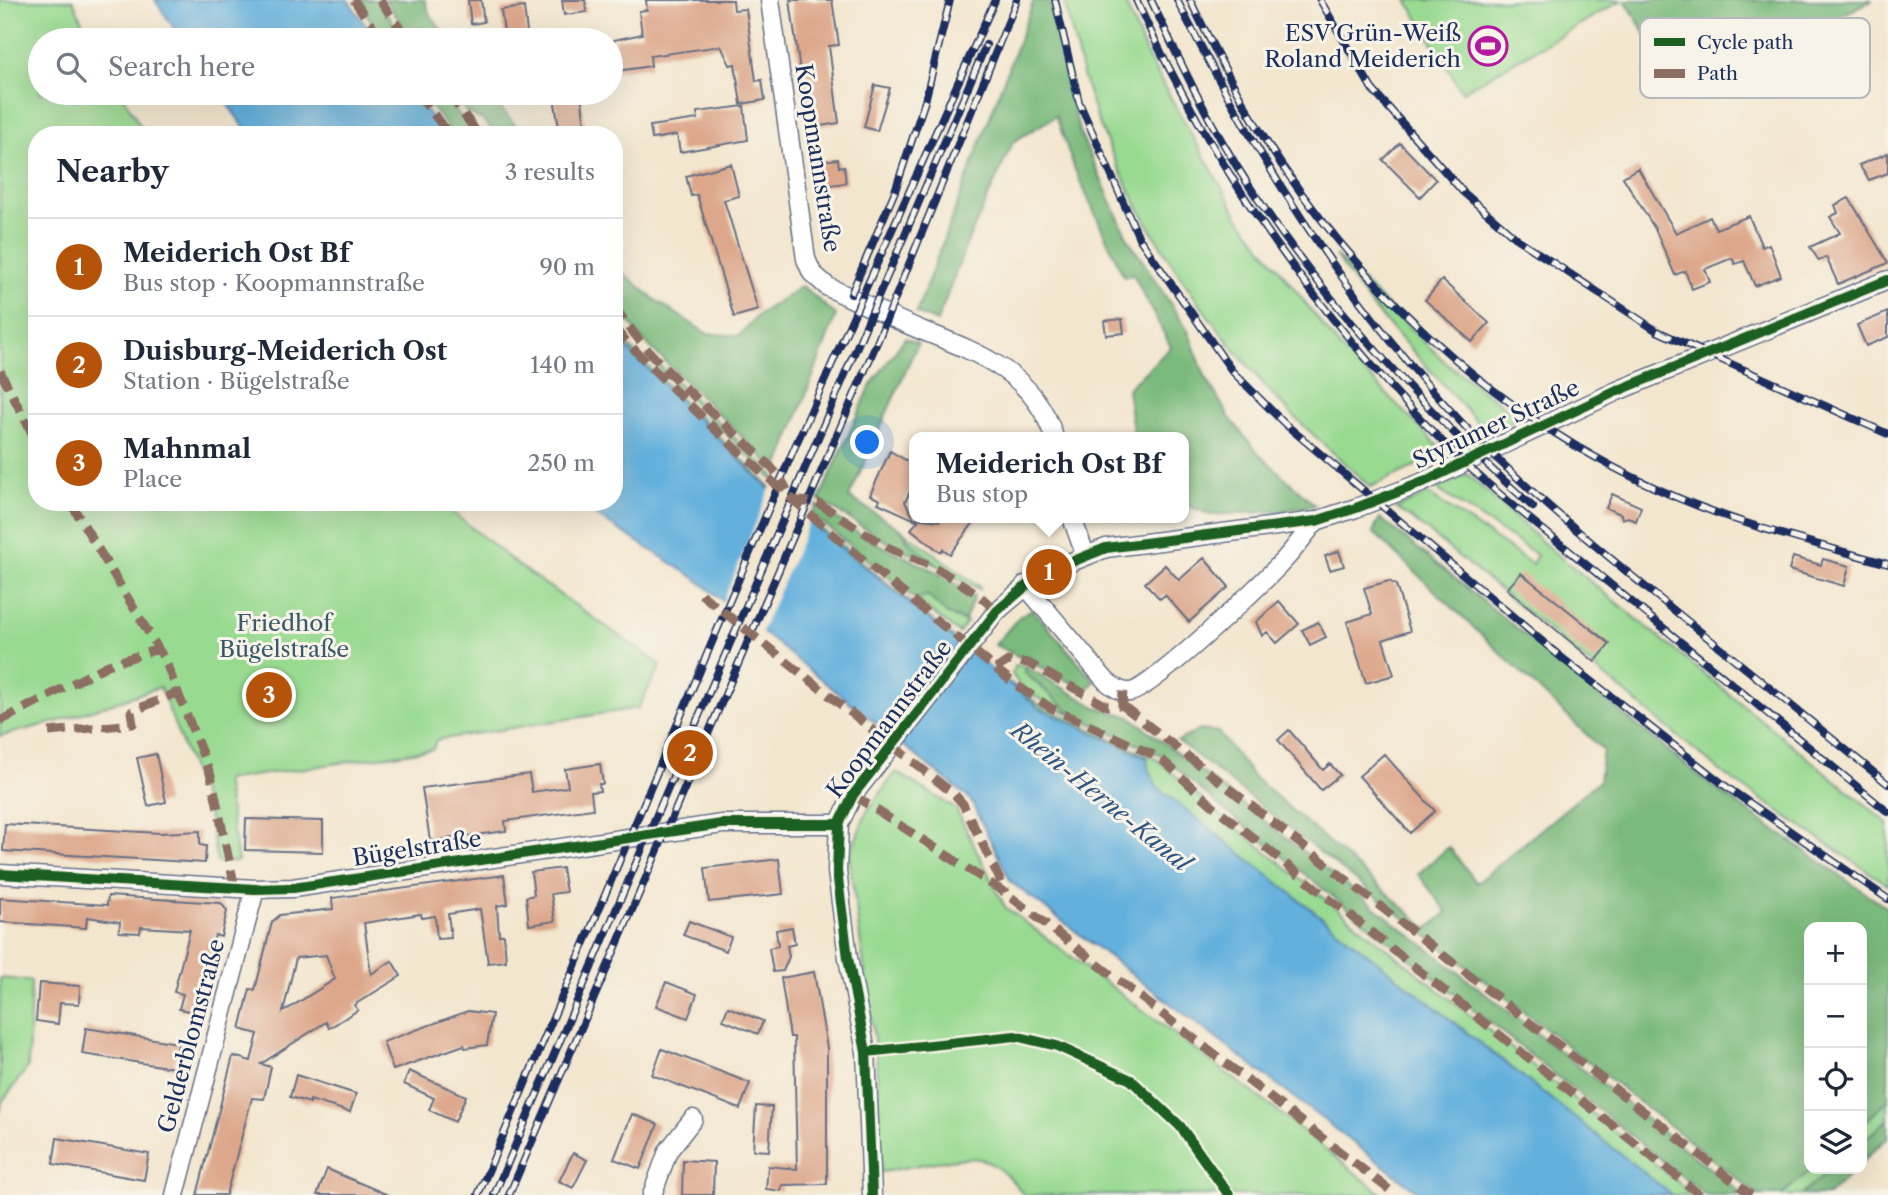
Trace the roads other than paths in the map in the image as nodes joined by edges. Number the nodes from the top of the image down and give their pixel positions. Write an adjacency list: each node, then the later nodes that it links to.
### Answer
1 (770, 0): 3 (street, Koopmannstraße)
2 (1888, 280): 4 (street, Styrumer Straße)
3 (1052, 432)
4 (1316, 521): 6 (street, Styrumer Straße); 8 (street)
5 (1074, 523): 7 (street)
6 (1106, 548): 7 (street, Koopmannstraße)
7 (1085, 554): 8 (street, Koopmannstraße)
8 (1025, 585): 9 (street, Koopmannstraße)
9 (839, 824): 11 (street, Bügelstraße); 15 (street, Koopmannstraße)
10 (0, 874): 11 (street, Bügelstraße)
11 (255, 890): 13 (street, Gelderblomstraße)
12 (693, 1119): 14 (street)
13 (175, 1195)
14 (652, 1195)
15 (872, 1195)

